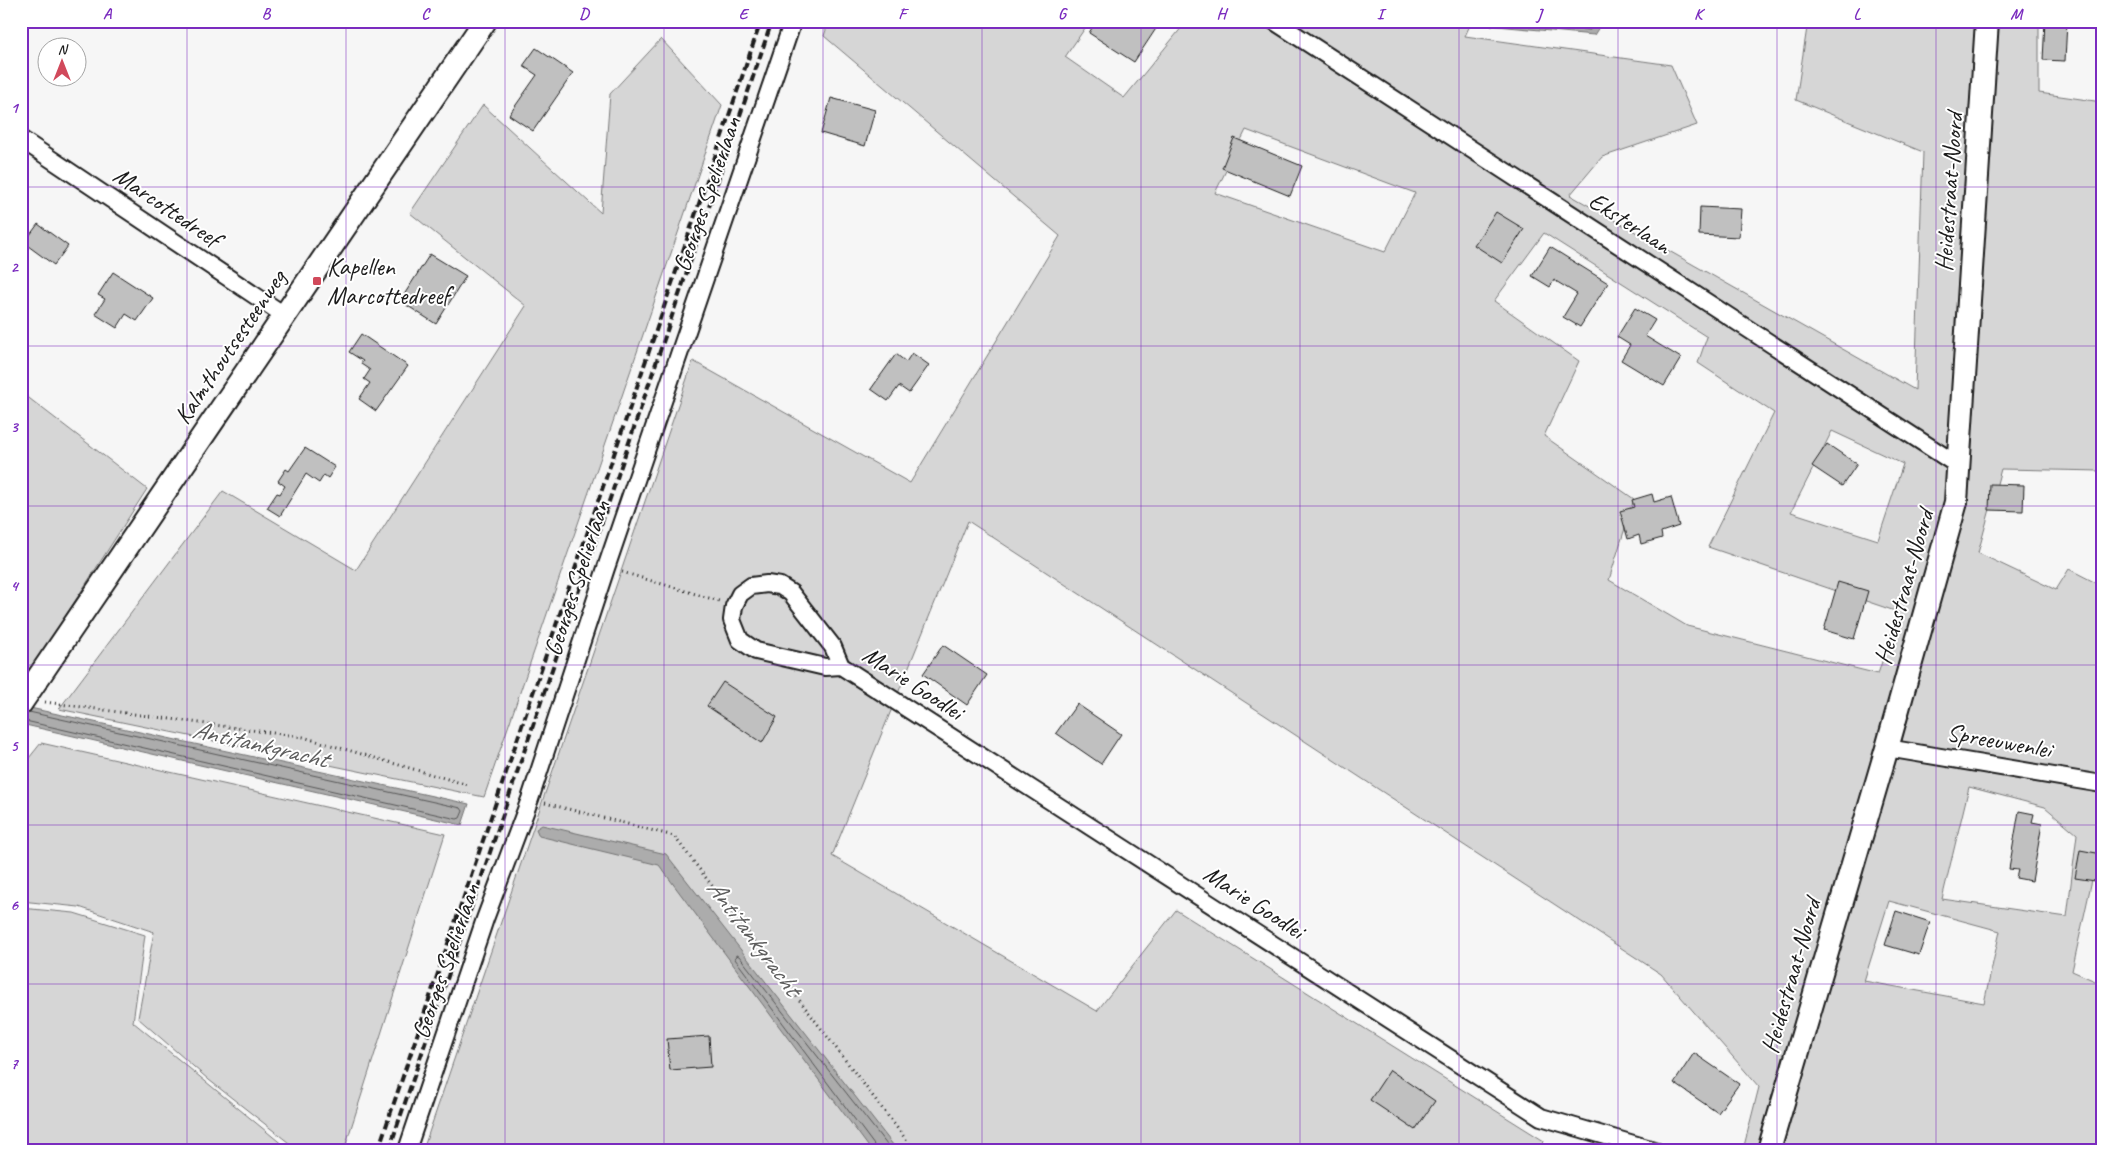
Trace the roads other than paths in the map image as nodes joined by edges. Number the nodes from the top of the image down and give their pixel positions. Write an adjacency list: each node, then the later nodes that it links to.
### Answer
1 (485, 21): 6 (street, Kalmthoutsesteenweg)
2 (793, 21): 12 (street, Georges Spelierlaan)
3 (1274, 21): 7 (street, Eksterlaan)
4 (1987, 21): 7 (street, Heidestraat-Noord)
5 (21, 139): 6 (street, Marcottedreef)
6 (284, 315): 9 (street, Kalmthoutsesteenweg)
7 (1959, 466): 10 (street, Heidestraat-Noord)
8 (841, 666): 8 (street, Marie Goodlei); 13 (street, Marie Goodlei)
9 (23, 701)
10 (1887, 748): 11 (street, Spreeuwenlei); 14 (street, Heidestraat-Noord)
11 (2102, 784)
12 (407, 1150)
13 (1654, 1150)
14 (1769, 1150)

